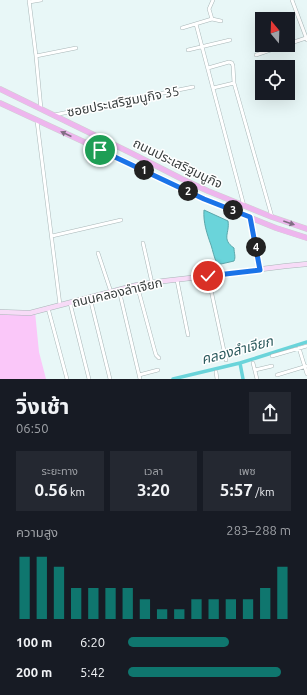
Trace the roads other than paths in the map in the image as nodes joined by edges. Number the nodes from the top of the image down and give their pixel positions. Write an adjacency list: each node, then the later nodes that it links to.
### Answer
1 (40, 0): 4 (street)
2 (213, 0): 5 (street)
3 (292, 0): 9 (street)
4 (29, 1): 17 (street)
5 (212, 20): 6 (street); 7 (street)
6 (221, 21)
7 (196, 24): 8 (street); 12 (street)
8 (182, 28)
9 (306, 39): 11 (street)
10 (230, 40): 12 (street)
11 (295, 42)
12 (202, 47): 14 (street); 18 (street)
13 (76, 48): 17 (street)
14 (188, 50)
15 (265, 52): 16 (street)
16 (256, 55)
17 (36, 56): 24 (street)
18 (208, 68): 19 (street); 21 (street)
19 (234, 83): 21 (street); 29 (street)
20 (194, 87): 25 (street, ซอยประเสริฐมนูกิจ 35)
21 (213, 88): 27 (street)
22 (0, 89): 24 (main road, ถนนประเสริฐมนูกิจ)
23 (0, 104): 26 (main road, ถนนประเสริฐมนูกิจ)
24 (41, 109): 25 (main road, ถนนประเสริฐมนูกิจ)
25 (53, 115): 27 (main road, ถนนประเสริฐมนูกิจ)
26 (37, 121): 28 (main road, ถนนประเสริฐมนูกิจ, one-way to 26); 32 (street)
27 (244, 206): 29 (main road, ถนนประเสริฐมนูกิจ)
28 (250, 217): 33 (main road, ถนนประเสริฐมนูกิจ); 37 (street)
29 (272, 217): 31 (main road, ถนนประเสริฐมนูกิจ, one-way to 31)
30 (121, 220): 32 (street)
31 (307, 229)
32 (52, 236): 46 (street)
33 (307, 238)
34 (143, 243): 40 (street)
35 (98, 254): 43 (street)
36 (307, 264): 37 (street, ถนนคลองลำเจียก)
37 (260, 270): 38 (street, ถนนคลองลำเจียก)
38 (208, 276): 39 (street, ถนนคลองลำเจียก); 54 (street)
39 (177, 280): 40 (street, ถนนคลองลำเจียก); 49 (street)
40 (152, 283): 41 (street, ถนนคลองลำเจียก)
41 (137, 285): 42 (street, ถนนคลองลำเจียก); 53 (street)
42 (118, 290): 43 (street, ถนนคลองลำเจียก); 63 (street)
43 (110, 292): 44 (street, ถนนคลองลำเจียก)
44 (90, 298): 45 (street, ถนนคลองลำเจียก); 66 (street)
45 (70, 303): 46 (street, ถนนคลองลำเจียก); 65 (street)
46 (60, 306): 47 (street, ถนนคลองลำเจียก)
47 (48, 308): 48 (street, ถนนคลองลำเจียก); 64 (street)
48 (0, 312)
49 (188, 335)
50 (307, 346): 51 (street)
51 (299, 348): 52 (street); 57 (street)
52 (272, 356)
53 (159, 358)
54 (226, 360)
55 (253, 363): 59 (street)
56 (272, 366): 59 (street)
57 (306, 366): 61 (street); 62 (street)
58 (158, 370): 63 (street)
59 (255, 370): 68 (street)
60 (216, 372): 67 (street)
61 (277, 374)
62 (307, 374)
63 (140, 377)
64 (66, 379)
65 (90, 379)
66 (110, 379)
67 (217, 379)
68 (257, 379)

